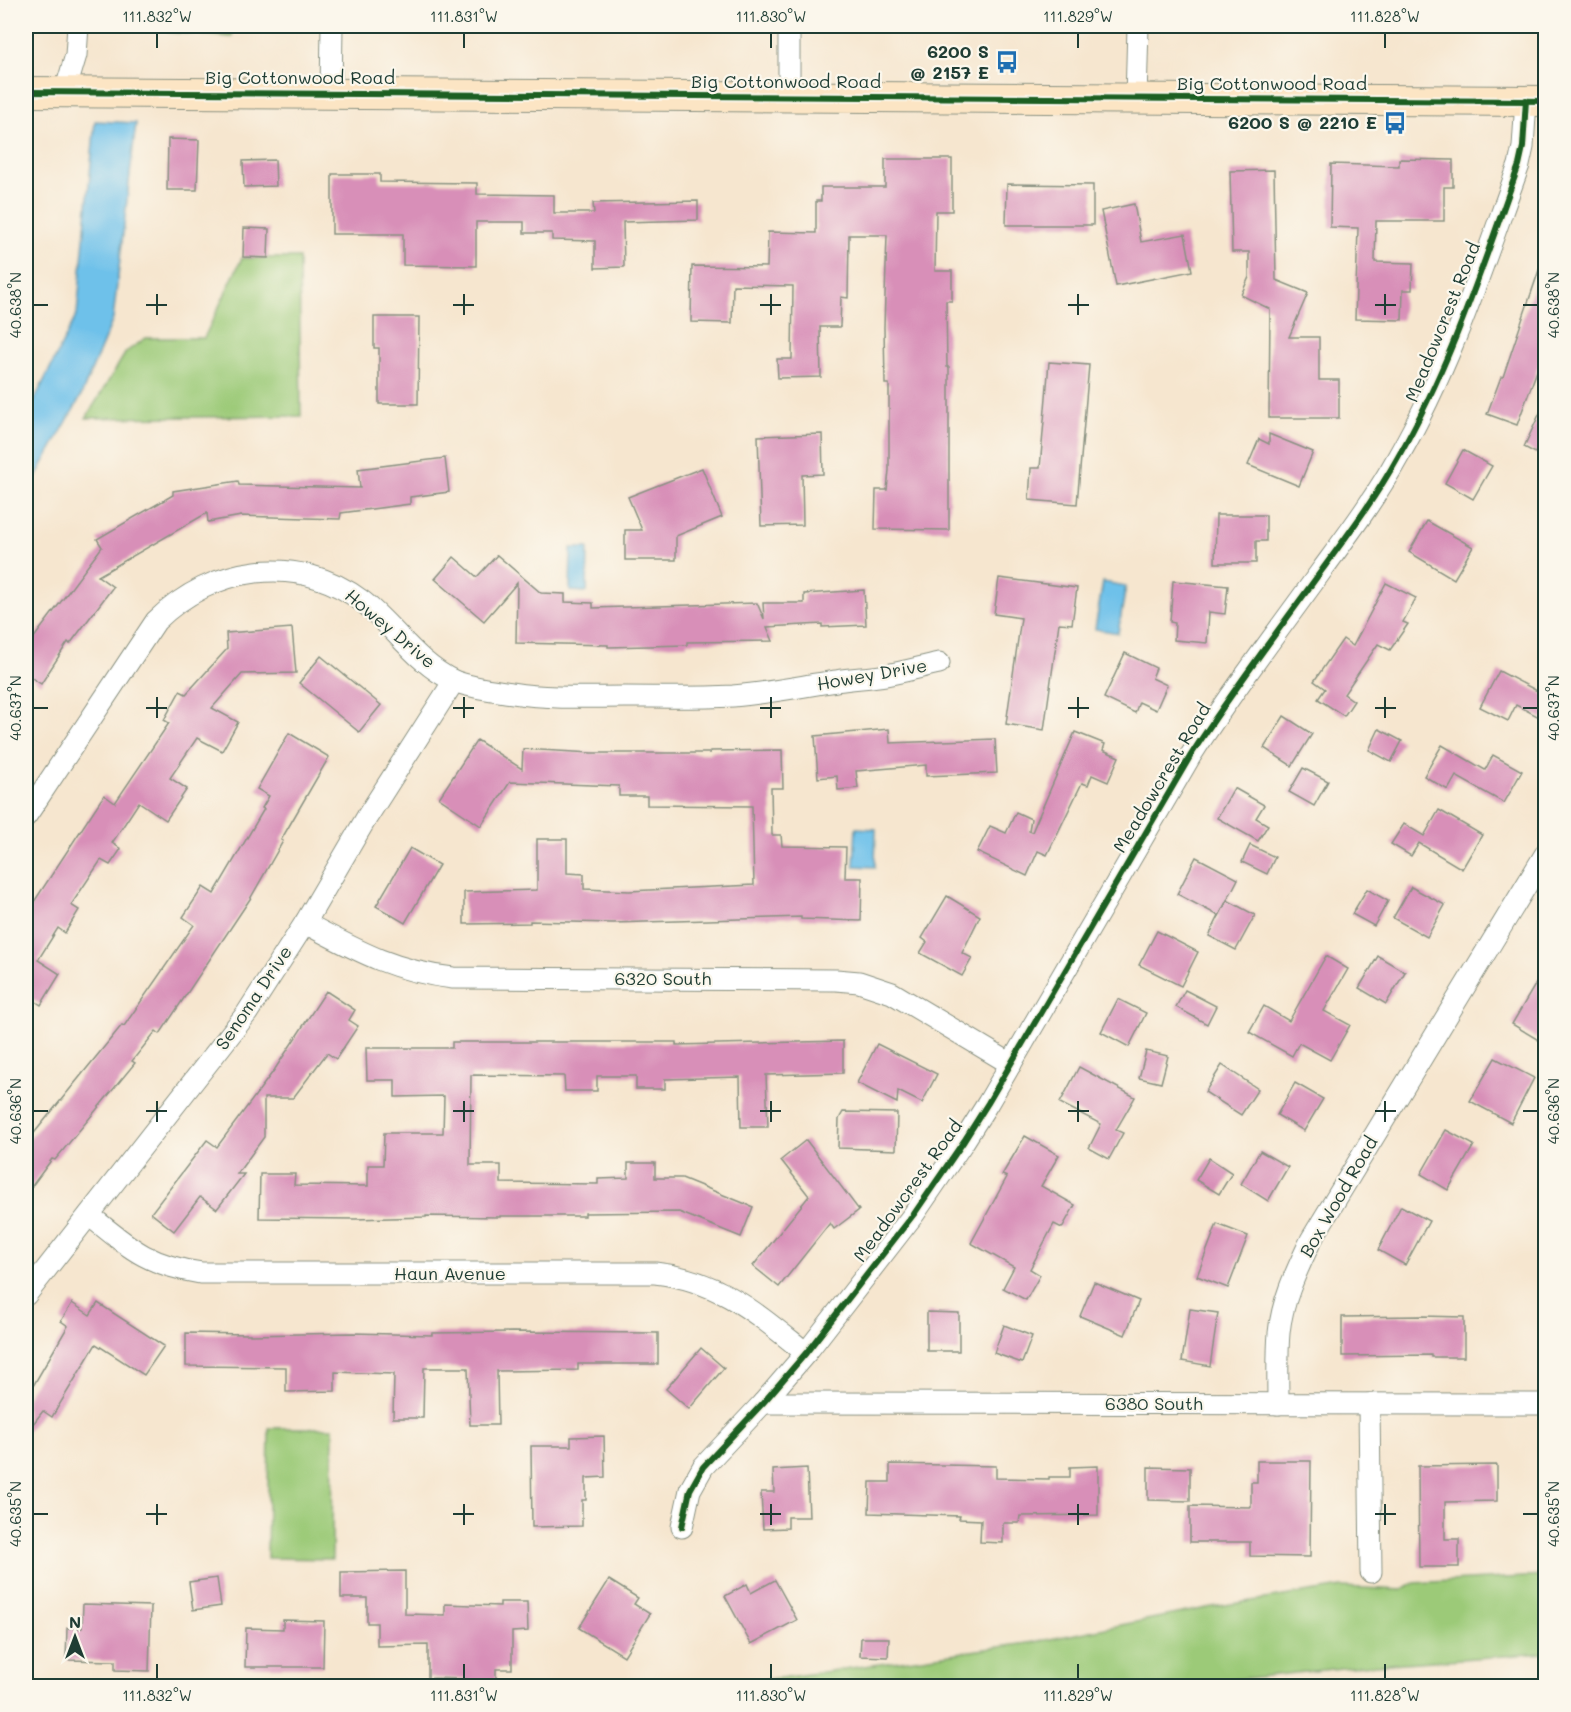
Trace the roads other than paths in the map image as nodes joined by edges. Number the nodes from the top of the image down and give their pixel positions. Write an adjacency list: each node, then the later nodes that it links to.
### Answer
1 (78, 26): 6 (street)
2 (332, 26): 7 (street)
3 (789, 26): 8 (street)
4 (1138, 26): 9 (street)
5 (26, 92): 6 (main road, Big Cottonwood Road)
6 (65, 92): 7 (main road, Big Cottonwood Road)
7 (331, 93): 8 (main road, Big Cottonwood Road)
8 (789, 97): 9 (main road, Big Cottonwood Road)
9 (1136, 99): 10 (main road, Big Cottonwood Road)
10 (1536, 100): 16 (street, Meadowcrest Road)
11 (939, 663): 12 (street, Howey Drive)
12 (454, 681): 13 (street, Howey Drive); 15 (street, Senoma Drive)
13 (26, 816)
14 (1545, 853): 21 (street, Box Wood Road)
15 (305, 923): 16 (street, 6320 South); 17 (street, Senoma Drive)
16 (1011, 1064): 19 (street, Meadowcrest Road)
17 (89, 1215): 18 (street, Senoma Drive); 19 (street, Haun Avenue)
18 (26, 1295)
19 (806, 1353): 20 (street, Meadowcrest Road)
20 (763, 1403): 21 (street, 6380 South); 24 (street, Meadowcrest Road)
21 (1278, 1404): 22 (street, 6380 South)
22 (1370, 1404): 23 (street, 6380 South); 25 (street)
23 (1545, 1404)
24 (682, 1527)
25 (1371, 1572)

